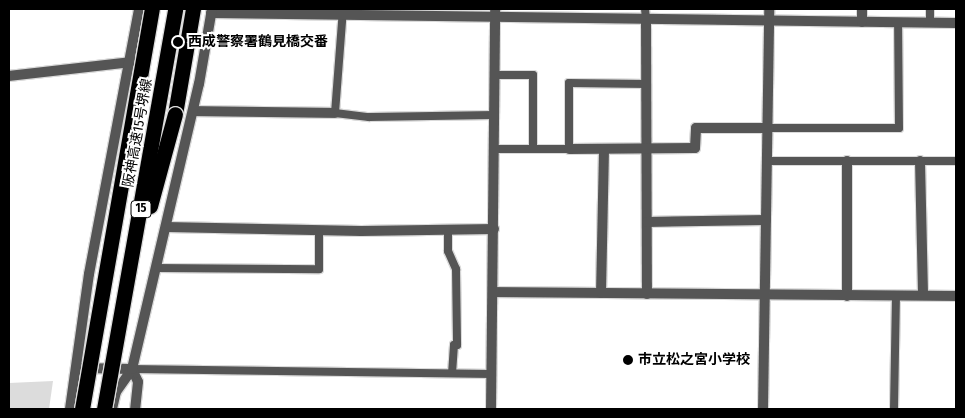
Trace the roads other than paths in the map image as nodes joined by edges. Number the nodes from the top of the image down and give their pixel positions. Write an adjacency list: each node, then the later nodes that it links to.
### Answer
1 (175, 9): 54 (highway, 阪神高速15号堺線 / 15, bridge)
2 (193, 9): 55 (highway, 15, bridge)
3 (769, 9): 11 (street)
4 (862, 9): 12 (street)
5 (930, 9): 14 (lane)
6 (149, 11): 16 (street); 53 (highway, 阪神高速15号堺線 / 15, bridge)
7 (211, 11): 8 (street); 20 (street)
8 (343, 12): 9 (street); 21 (lane)
9 (495, 13): 10 (street); 17 (street)
10 (646, 14): 11 (street); 19 (street)
11 (769, 20): 12 (street); 23 (street)
12 (862, 22): 13 (street)
13 (898, 22): 14 (street); 23 (lane)
14 (930, 23): 15 (street)
15 (956, 23)
16 (131, 62): 18 (street); 48 (street)
17 (495, 74): 22 (street); 24 (lane)
18 (9, 76)
19 (647, 84): 25 (lane); 28 (street)
20 (193, 111): 21 (street); 35 (street)
21 (335, 113): 22 (lane)
22 (494, 115): 26 (street)
23 (769, 128): 28 (street); 29 (street)
24 (533, 148): 25 (lane); 26 (lane)
25 (568, 148): 27 (street)
26 (494, 149): 36 (street)
27 (604, 149): 28 (street); 41 (street)
28 (648, 150): 34 (street)
29 (767, 161): 30 (lane); 33 (street)
30 (847, 161): 31 (lane); 45 (street)
31 (920, 161): 32 (lane); 43 (street)
32 (956, 161)
33 (766, 220): 34 (street); 44 (street)
34 (647, 222): 42 (street)
35 (166, 227): 37 (street); 39 (street)
36 (494, 229): 38 (street); 40 (street)
37 (319, 230): 38 (street); 39 (lane)
38 (448, 230): 50 (lane)
39 (156, 268): 49 (street)
40 (493, 292): 41 (street); 51 (street)
41 (601, 293): 42 (street)
42 (647, 294): 44 (street)
43 (922, 295): 46 (street); 47 (street)
44 (766, 296): 45 (street); 59 (street)
45 (847, 296): 46 (street)
46 (896, 296): 60 (lane)
47 (956, 296)
48 (77, 368): 49 (street); 52 (street)
49 (132, 369): 50 (lane); 56 (street); 57 (street)
50 (452, 373): 51 (lane)
51 (492, 374): 58 (street)
52 (70, 409)
53 (82, 409)
54 (104, 409)
55 (108, 409)
56 (112, 409)
57 (135, 409)
58 (491, 409)
59 (763, 409)
60 (894, 409)

